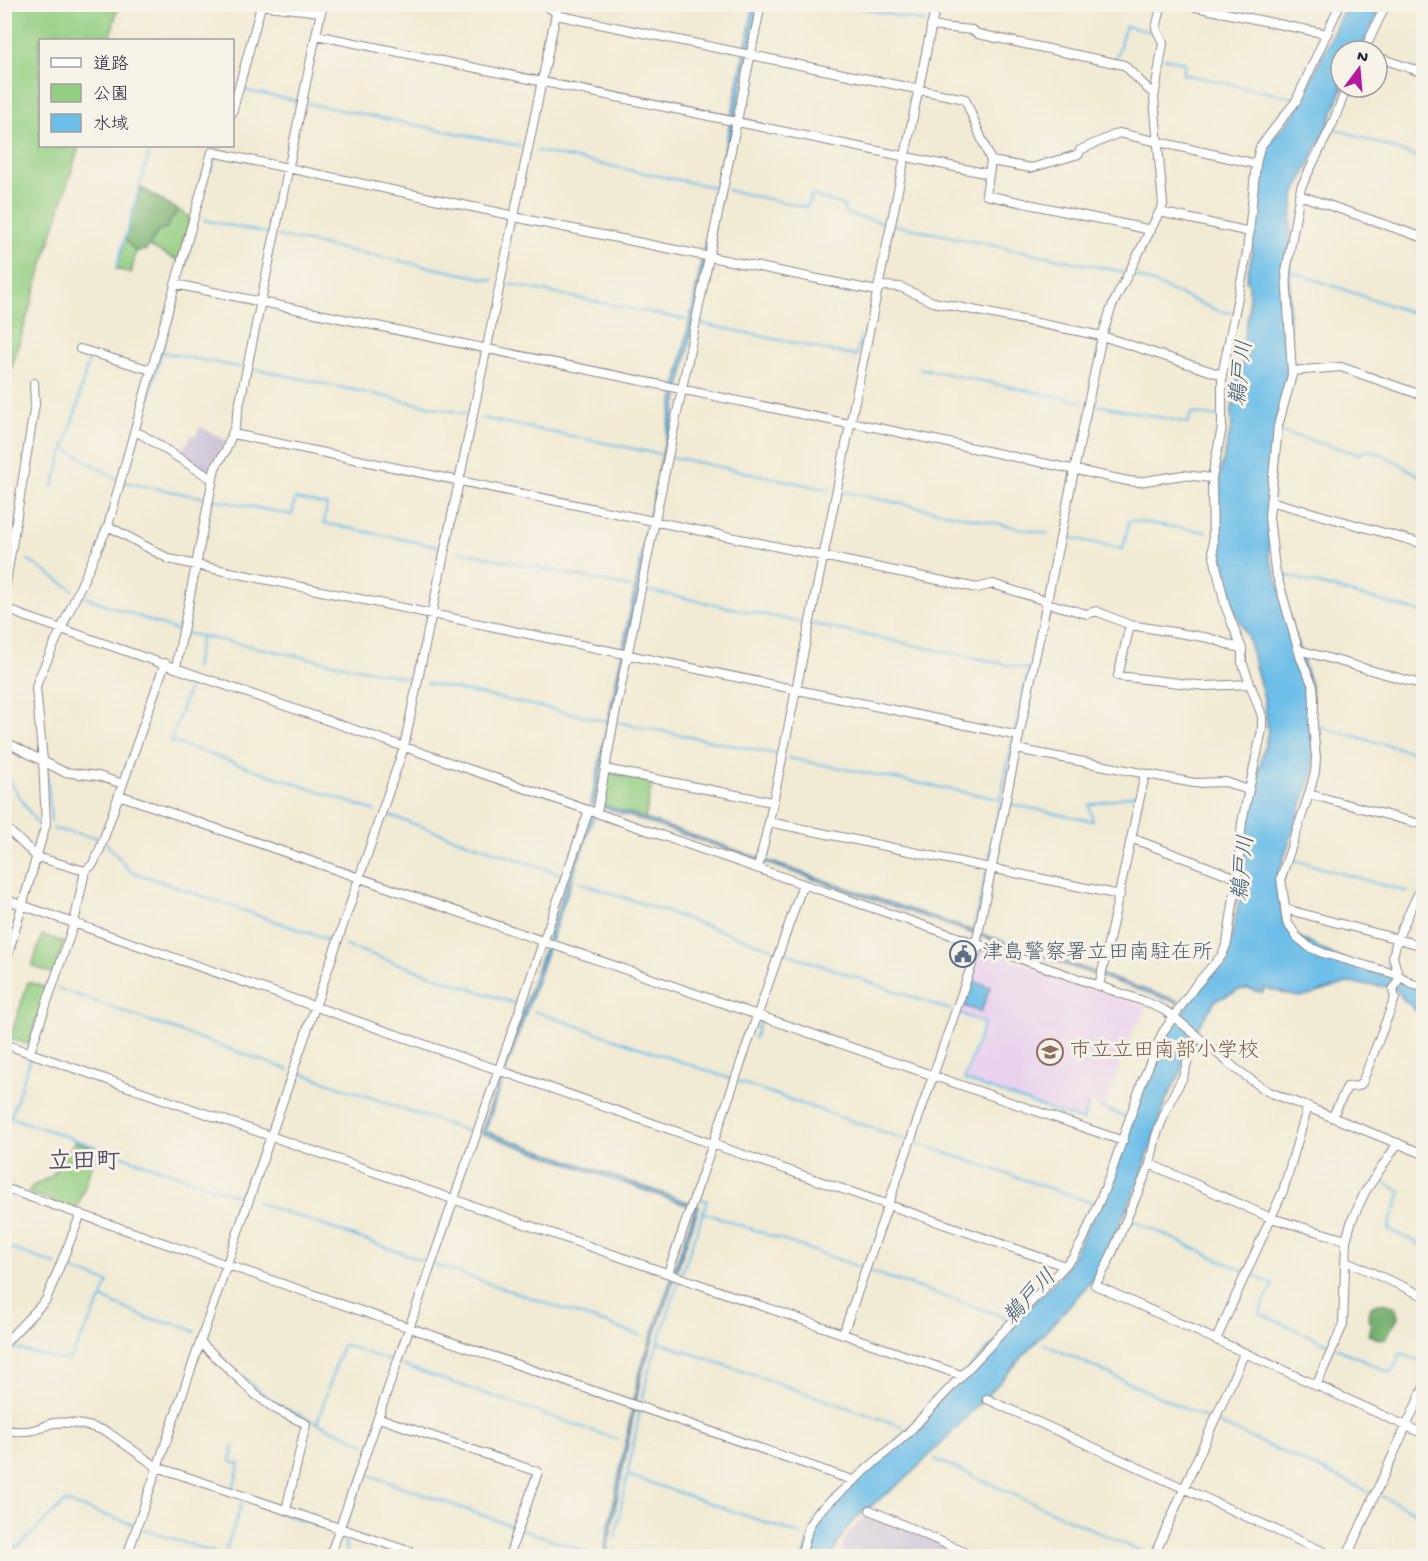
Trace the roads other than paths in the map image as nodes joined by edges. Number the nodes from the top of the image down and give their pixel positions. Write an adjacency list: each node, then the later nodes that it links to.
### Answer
1 (543, 4): 10 (street)
2 (761, 4): 15 (street)
3 (936, 4): 11 (street)
4 (1162, 4): 20 (street)
5 (1196, 4): 12 (street)
6 (1340, 4): 12 (street)
7 (1386, 4): 14 (street)
8 (256, 5): 9 (street); 22 (street)
9 (323, 8): 13 (street)
10 (557, 11): 15 (street); 18 (street)
11 (931, 26): 19 (street); 20 (street)
12 (1327, 34): 29 (street)
13 (316, 35): 18 (street); 30 (street)
14 (1370, 39)
15 (748, 55): 19 (street); 23 (street)
16 (1389, 61): 17 (street)
17 (1424, 73)
18 (542, 83): 23 (street); 34 (street)
19 (918, 90): 27 (street); 28 (street)
20 (1154, 93): 24 (street)
21 (1342, 99): 32 (street)
22 (234, 104)
23 (734, 122): 27 (street); 38 (street)
24 (1156, 141): 28 (street); 29 (street); 33 (street)
25 (223, 147): 26 (street)
26 (218, 154): 30 (street); 39 (street)
27 (904, 157): 31 (street); 40 (street)
28 (991, 161): 31 (street)
29 (1256, 164): 36 (street)
30 (288, 169): 34 (street); 41 (street)
31 (988, 174): 35 (street)
32 (1299, 195): 37 (street); 46 (street)
33 (1160, 212): 35 (street); 36 (street)
34 (515, 217): 38 (street); 43 (street)
35 (1151, 230): 42 (street)
36 (1250, 232): 47 (street)
37 (1424, 238)
38 (706, 257): 40 (street); 49 (street)
39 (178, 285): 41 (street); 45 (street)
40 (877, 290): 42 (street); 51 (street)
41 (261, 301): 43 (street); 53 (street)
42 (1102, 336): 47 (street); 54 (street)
43 (488, 348): 49 (street); 57 (street)
44 (80, 349): 45 (street)
45 (151, 370): 52 (street)
46 (1292, 371): 50 (street); 58 (street)
47 (1222, 375): 55 (street)
48 (34, 383): 64 (street)
49 (680, 388): 51 (street); 59 (street)
50 (1424, 396)
51 (849, 423): 54 (street); 62 (street)
52 (137, 433): 56 (street); 60 (street)
53 (233, 434): 56 (street); 57 (street)
54 (1075, 469): 55 (street); 65 (street)
55 (1212, 478): 70 (street)
56 (212, 479): 63 (street)
57 (460, 482): 59 (street); 67 (street)
58 (1270, 501): 61 (street); 71 (street)
59 (652, 522): 62 (street); 72 (street)
60 (110, 528): 63 (street); 69 (street)
61 (1424, 544)
62 (823, 556): 65 (street); 77 (street)
63 (196, 565): 67 (street); 74 (street)
64 (4, 595)
65 (1046, 602): 68 (street); 78 (street)
66 (4, 607): 69 (street)
67 (431, 614): 72 (street); 80 (street)
68 (1131, 625): 70 (street); 75 (street)
69 (60, 628): 73 (street); 82 (street)
70 (1242, 649): 75 (street)
71 (1299, 650): 76 (street); 87 (street)
72 (625, 655): 77 (street); 83 (street)
73 (165, 663): 74 (street); 85 (street)
74 (176, 667): 80 (street)
75 (1250, 684): 86 (street)
76 (1424, 685)
77 (795, 689): 78 (street); 89 (street)
78 (1019, 736): 81 (street)
79 (4, 741): 82 (street)
80 (404, 747): 90 (street); 99 (street)
81 (1016, 749): 84 (street); 97 (street)
82 (43, 761): 85 (street); 95 (street)
83 (605, 769): 89 (street); 90 (street)
84 (1145, 774): 86 (street); 94 (street)
85 (123, 784): 88 (street)
86 (1248, 790): 100 (street)
87 (1309, 794): 92 (street); 106 (street)
88 (119, 795): 98 (street); 99 (street)
89 (772, 802): 91 (street)
90 (593, 811): 96 (street); 110 (street)
91 (769, 822): 96 (street); 97 (street)
92 (1424, 825)
93 (4, 826): 95 (street)
94 (1131, 838): 100 (street); 103 (street)
95 (37, 857): 98 (street); 105 (street)
96 (759, 863): 102 (street)
97 (991, 869): 103 (street); 108 (street)
98 (85, 872): 107 (street)
99 (360, 878): 110 (street); 116 (street)
100 (1237, 878): 118 (street)
101 (1424, 881): 109 (street)
102 (803, 884): 108 (street); 117 (street)
103 (1120, 895): 114 (street)
104 (4, 899): 105 (street)
105 (23, 906): 107 (street); 112 (street)
106 (1285, 909): 109 (street); 113 (street)
107 (74, 923): 116 (street); 121 (street)
108 (977, 939): 114 (street); 123 (street)
109 (1397, 939): 111 (street); 113 (street)
110 (547, 943): 117 (street); 122 (street)
111 (1424, 946)
112 (4, 968)
113 (1398, 976): 115 (street); 125 (street)
114 (1101, 980): 118 (street)
115 (1424, 987)
116 (316, 1006): 122 (street); 126 (street)
117 (757, 1015): 123 (street); 129 (street)
118 (1174, 1017): 119 (street); 127 (street)
119 (1198, 1037): 124 (street); 131 (street)
120 (4, 1044): 121 (street)
121 (30, 1052): 126 (street)
122 (502, 1071): 129 (street); 133 (street)
123 (932, 1076): 127 (street); 134 (street)
124 (1308, 1106): 125 (street); 136 (street)
125 (1333, 1116): 128 (street)
126 (271, 1136): 133 (street); 139 (street)
127 (1123, 1140): 140 (street)
128 (1398, 1143): 130 (street); 137 (street)
129 (713, 1144): 134 (street); 141 (street)
130 (1424, 1154)
131 (1150, 1164): 136 (street); 145 (street)
132 (4, 1188): 135 (street)
133 (454, 1199): 141 (street); 143 (street)
134 (888, 1204): 140 (street); 144 (street)
135 (81, 1214): 139 (street); 147 (street)
136 (1271, 1218): 137 (street); 145 (street)
137 (1346, 1240): 138 (street)
138 (1346, 1261): 142 (street); 150 (street)
139 (227, 1265): 143 (street); 146 (street)
140 (1065, 1266): 149 (street)
141 (671, 1274): 144 (street)
142 (1424, 1296)
143 (409, 1327): 153 (street); 158 (street)
144 (843, 1334): 149 (street)
145 (1216, 1340): 148 (street)
146 (200, 1342): 157 (street); 160 (street)
147 (4, 1344)
148 (1244, 1354): 150 (street); 159 (street)
149 (961, 1375): 158 (street)
150 (1316, 1386): 154 (street)
151 (1424, 1387): 154 (street)
152 (987, 1399): 159 (street)
153 (379, 1418): 162 (street); 166 (street)
154 (1405, 1426): 156 (street); 171 (street)
155 (4, 1429): 157 (street)
156 (1424, 1434)
157 (158, 1467): 160 (street); 163 (street)
158 (852, 1480): 167 (street)
159 (1184, 1489): 169 (street); 170 (street)
160 (286, 1510): 162 (street)
161 (870, 1510): 168 (street)
162 (340, 1528): 164 (street); 165 (street)
163 (128, 1557)
164 (330, 1557)
165 (423, 1557)
166 (509, 1557)
167 (801, 1557)
168 (973, 1557)
169 (1154, 1557)
170 (1333, 1557)
171 (1347, 1557)

